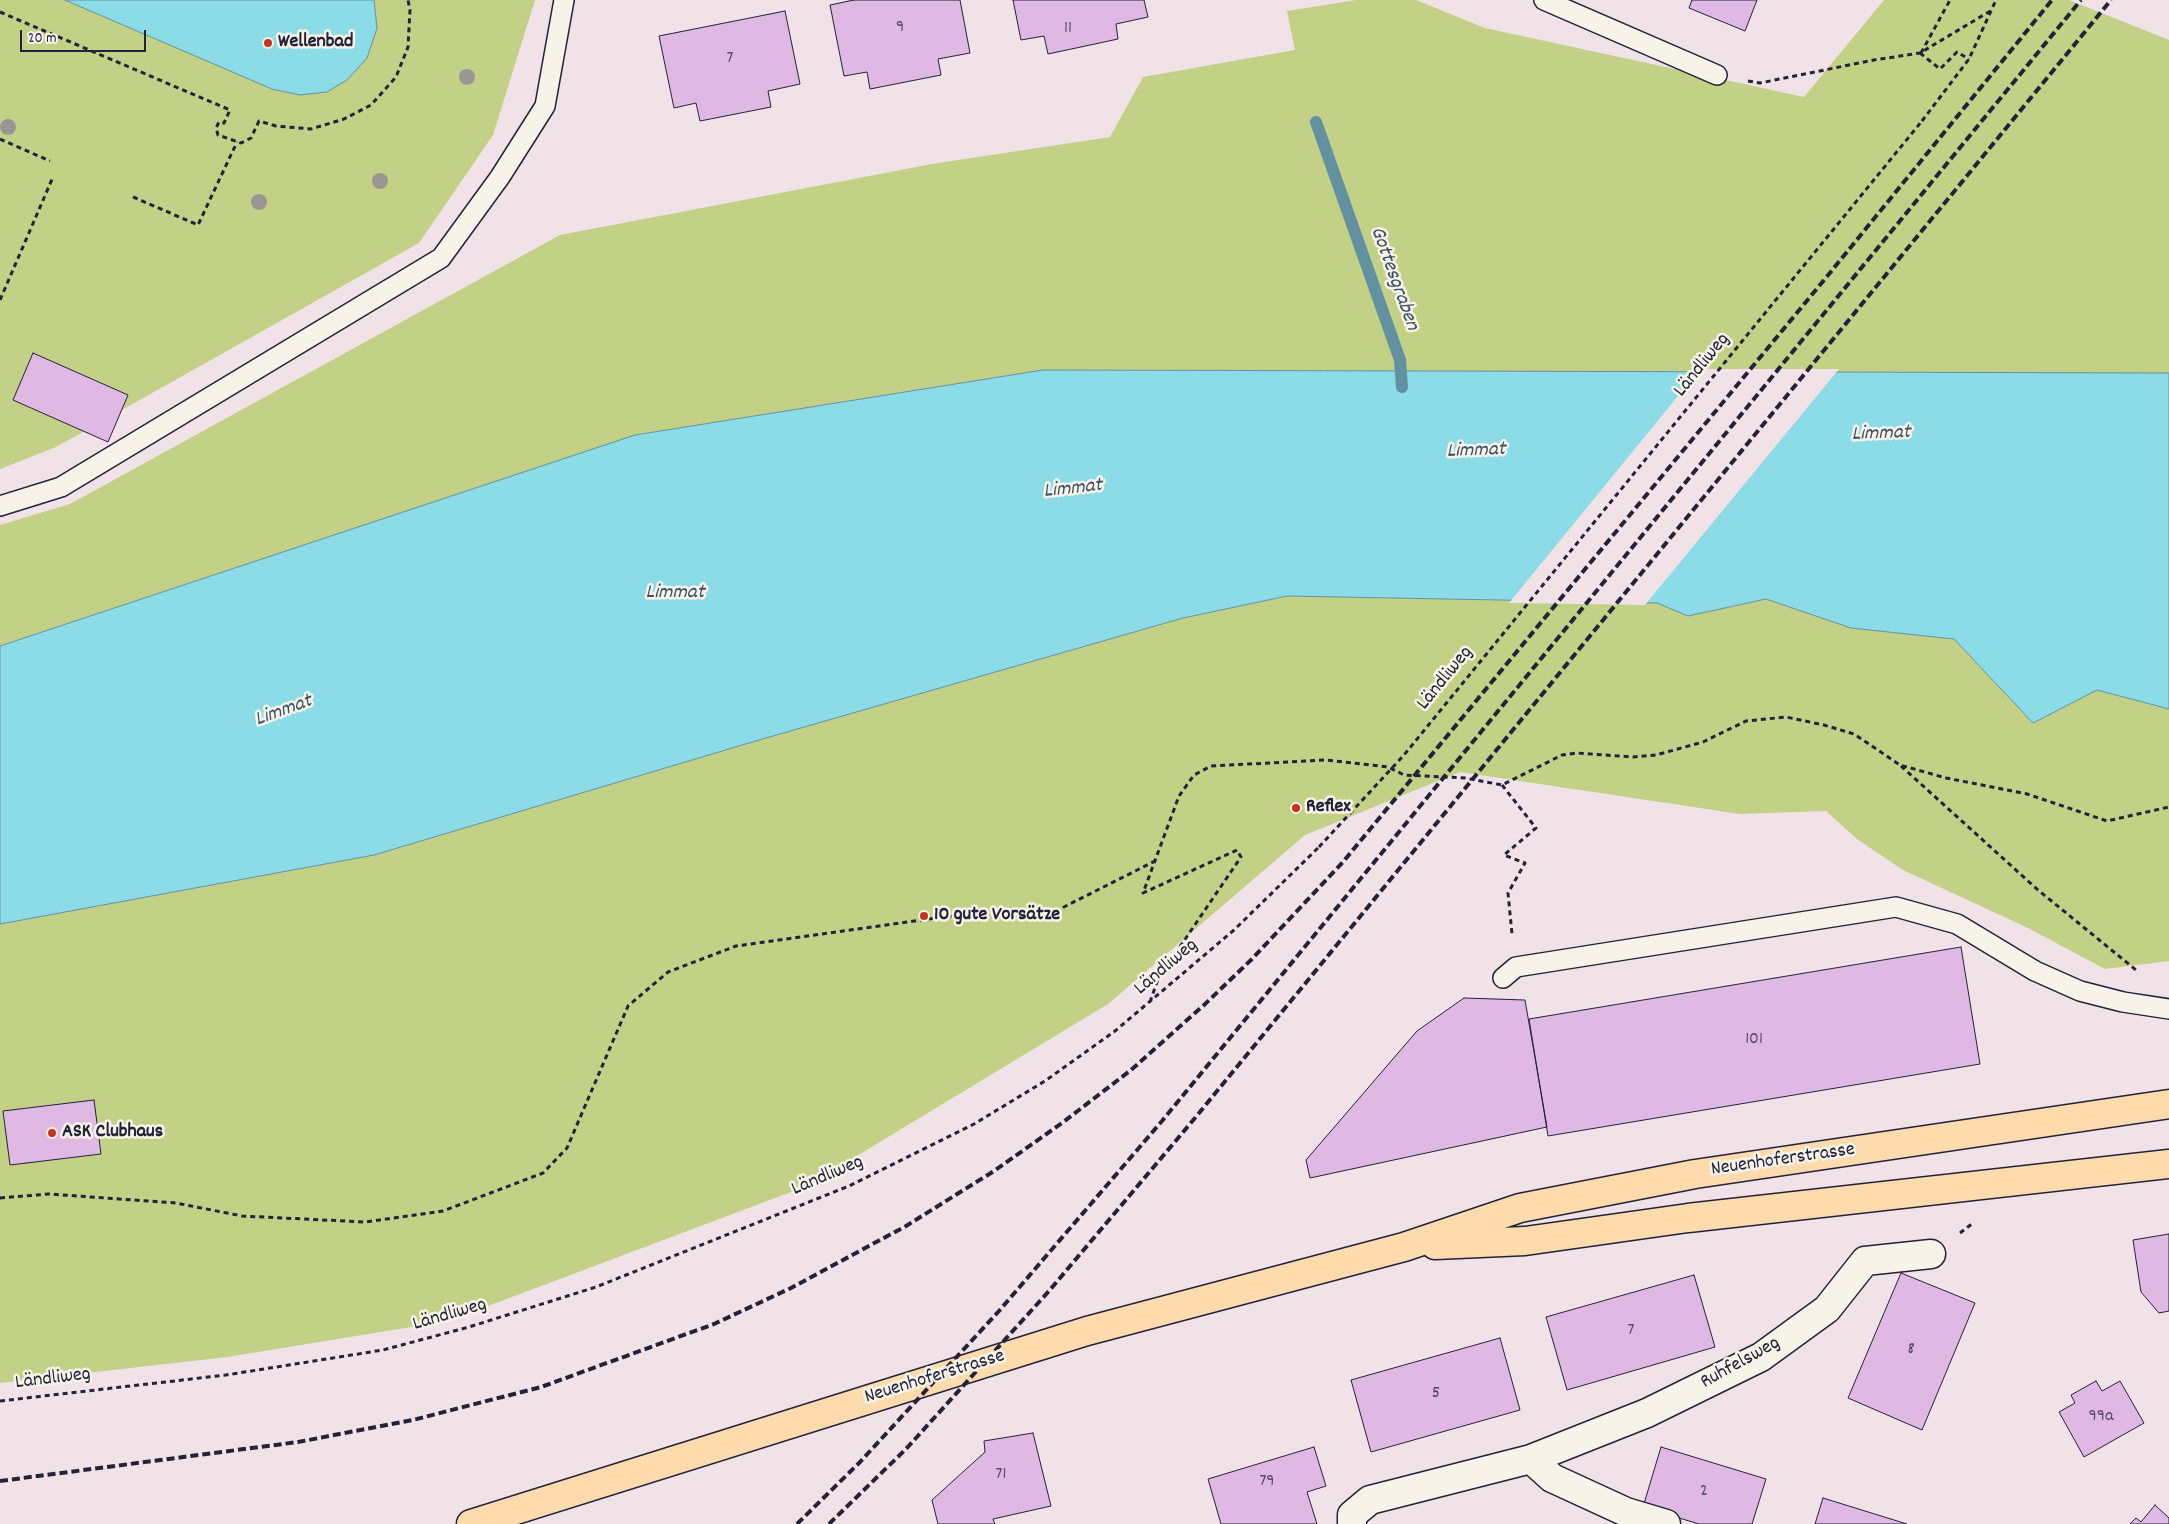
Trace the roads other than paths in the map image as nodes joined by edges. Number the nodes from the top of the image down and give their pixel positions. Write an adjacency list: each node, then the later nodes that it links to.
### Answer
1 (564, 0): 4 (lane)
2 (1544, 0): 3 (lane)
3 (1716, 75)
4 (0, 506)
5 (1510, 973): 6 (lane)
6 (2162, 1008)
7 (2169, 1104): 9 (main road, Neuenhoferstrasse)
8 (2169, 1164): 9 (main road, Neuenhoferstrasse)
9 (1404, 1247): 12 (main road, Neuenhoferstrasse)
10 (1931, 1254): 11 (street, Ruhfelsweg)
11 (1531, 1459): 13 (street, Ruhfelsweg); 14 (street)
12 (471, 1524)
13 (1352, 1524)
14 (1666, 1524)

